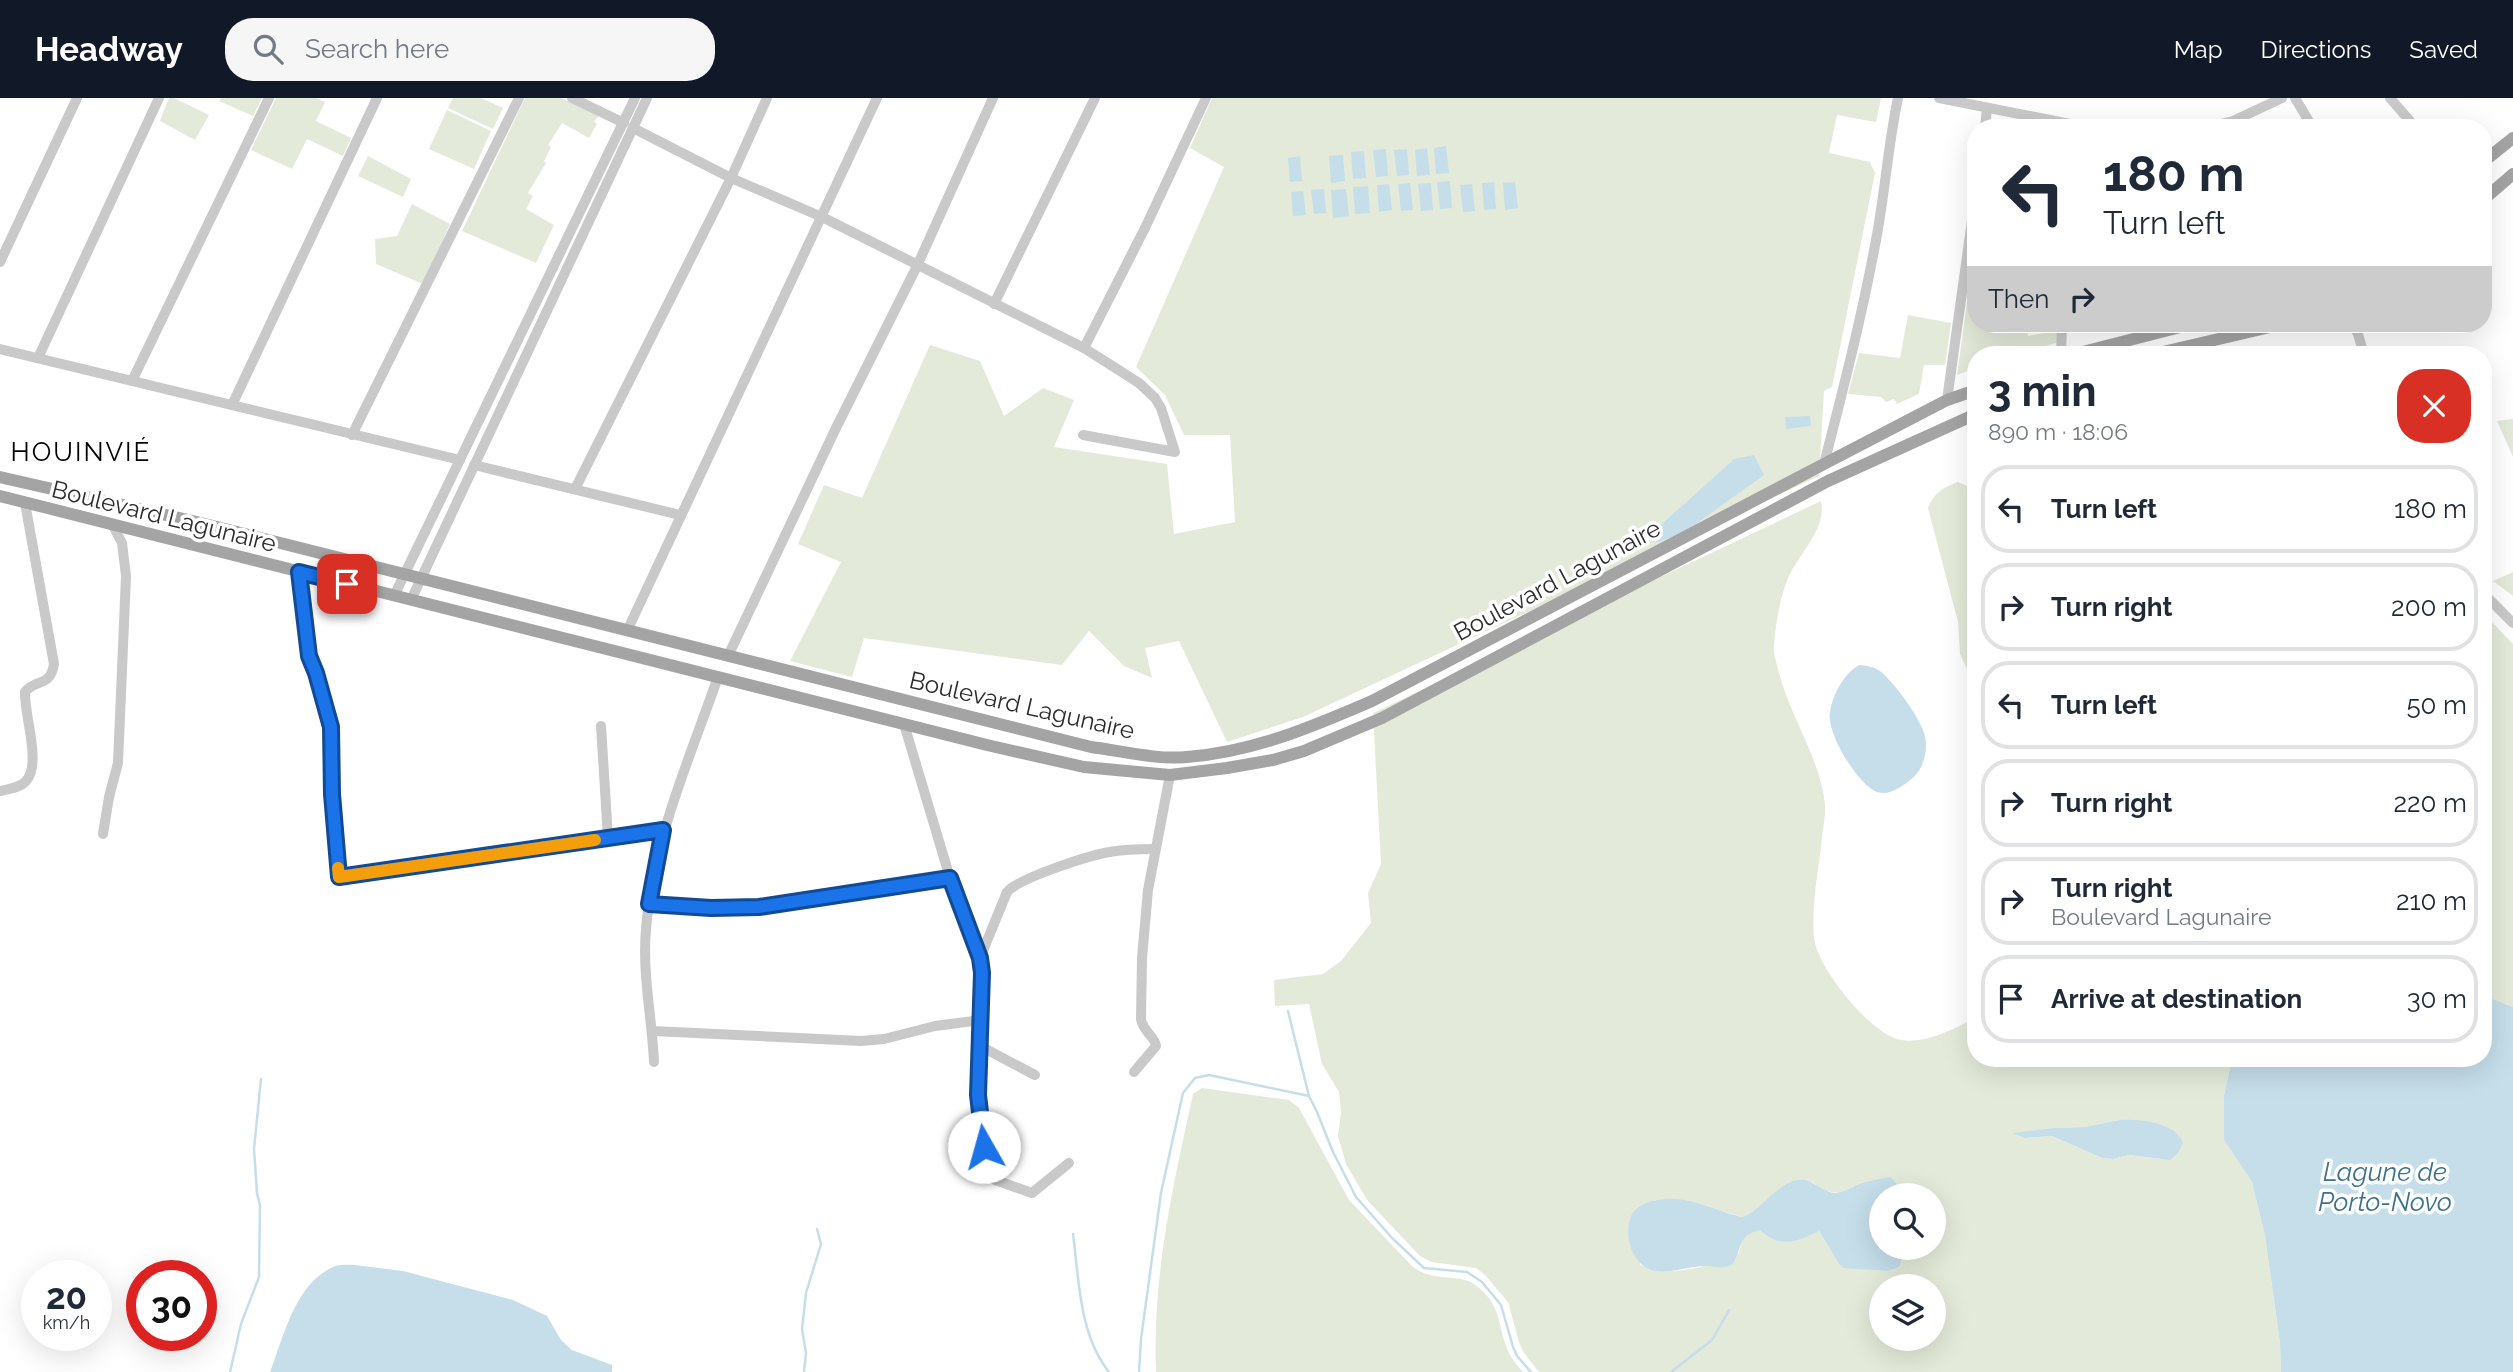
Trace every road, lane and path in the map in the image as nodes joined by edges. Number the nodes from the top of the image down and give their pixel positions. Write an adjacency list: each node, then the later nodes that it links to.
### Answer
1 (77, 98): 33 (street)
2 (159, 98): 42 (street)
3 (269, 98): 43 (street)
4 (377, 98): 46 (street)
5 (519, 98): 48 (street)
6 (572, 98): 25 (street)
7 (635, 98): 25 (street)
8 (647, 98): 25 (street)
9 (767, 98): 29 (street)
10 (877, 98): 31 (street)
11 (993, 98): 34 (street)
12 (1095, 98): 35 (street)
13 (1206, 98): 40 (street)
14 (1898, 98): 51 (street)
15 (1939, 98): 19 (street)
16 (2282, 98): 22 (street)
17 (2295, 98): 23 (street)
18 (2390, 98): 24 (street)
19 (1987, 108): 20 (street); 21 (street)
20 (1986, 119)
21 (2038, 119)
22 (2243, 119)
23 (2308, 119)
24 (2408, 119)
25 (629, 125): 29 (street); 50 (street); 52 (street)
26 (2513, 138): 27 (main road)
27 (2492, 155)
28 (2513, 174): 30 (main road)
29 (731, 178): 31 (street); 54 (street)
30 (2492, 192)
31 (822, 217): 34 (street); 57 (street)
32 (1967, 257): 45 (street)
33 (0, 262)
34 (917, 266): 35 (street); 67 (street)
35 (994, 304): 40 (street)
36 (2155, 333): 38 (main road)
37 (2244, 333): 39 (main road)
38 (2106, 346)
39 (2189, 346)
40 (1084, 348): 49 (street)
41 (0, 349): 42 (street)
42 (37, 358): 43 (street)
43 (132, 381): 46 (street)
44 (1967, 393): 45 (main road, Boulevard Lagunaire)
45 (1947, 400): 51 (main road, Boulevard Lagunaire)
46 (232, 405): 48 (street)
47 (1967, 418): 71 (main road, Boulevard Lagunaire)
48 (352, 435): 50 (street)
49 (1083, 435)
50 (460, 460): 60 (street)
51 (1824, 464): 67 (main road, Boulevard Lagunaire)
52 (474, 465): 54 (street); 61 (street)
53 (0, 477): 60 (main road, Boulevard Lagunaire)
54 (575, 489): 57 (street)
55 (0, 496): 56 (main road, Boulevard Lagunaire)
56 (25, 502): 58 (main road, Boulevard Lagunaire); 72 (street)
57 (680, 515): 66 (street)
58 (112, 524): 59 (main road, Boulevard Lagunaire); 74 (street)
59 (299, 572): 62 (main road, Boulevard Lagunaire); 75 (street)
60 (405, 575): 61 (main road, Boulevard Lagunaire); 62 (street)
61 (421, 579): 63 (street); 66 (main road, Boulevard Lagunaire)
62 (394, 596): 63 (main road, Boulevard Lagunaire)
63 (411, 600): 68 (main road, Boulevard Lagunaire)
64 (2492, 602): 65 (street)
65 (2513, 624)
66 (626, 631): 67 (main road, Boulevard Lagunaire)
67 (728, 656)
68 (718, 677): 69 (main road, Boulevard Lagunaire); 73 (street)
69 (904, 724): 71 (main road, Boulevard Lagunaire); 77 (street)
70 (601, 726): 75 (street)
71 (1170, 775): 76 (street)
72 (0, 791)
73 (663, 830): 75 (street); 78 (street)
74 (103, 834)
75 (608, 838)
76 (1155, 849): 79 (street); 84 (street)
77 (950, 878): 78 (street); 79 (street)
78 (649, 904): 81 (street)
79 (980, 958): 80 (street)
80 (981, 1020): 81 (street); 82 (street)
81 (653, 1031): 83 (street)
82 (980, 1046): 85 (street); 86 (street)
83 (654, 1062)
84 (1134, 1072)
85 (1035, 1075)
86 (1069, 1163)

